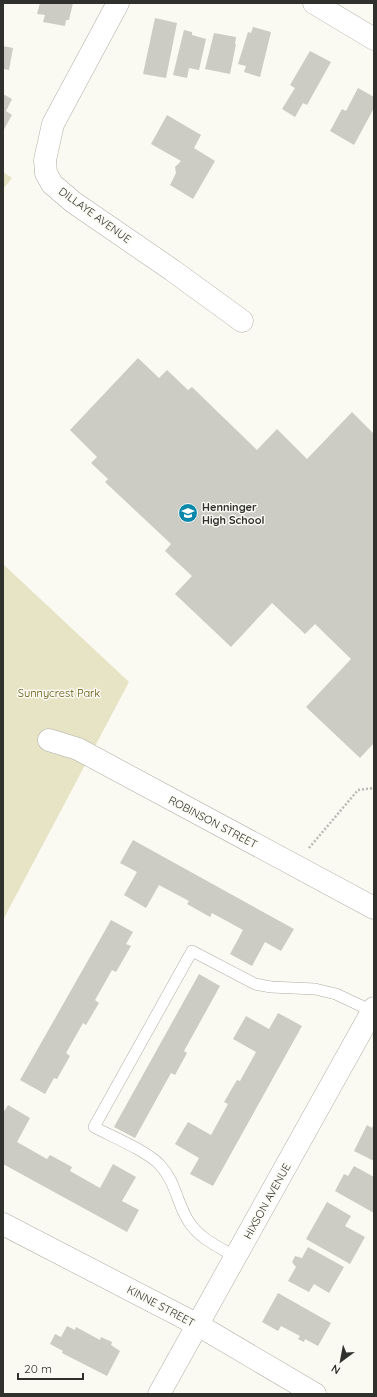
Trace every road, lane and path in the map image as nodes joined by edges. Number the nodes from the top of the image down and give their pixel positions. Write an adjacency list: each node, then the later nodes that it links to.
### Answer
1 (118, 3): 4 (street, DILLAYE AVENUE)
2 (314, 3): 3 (street)
3 (374, 39)
4 (242, 321)
5 (49, 740): 7 (street, ROBINSON STREET)
6 (374, 788): 7 (path)
7 (294, 866): 8 (street, ROBINSON STREET)
8 (374, 908)
9 (373, 1010): 11 (street, HIXSON AVENUE); 11 (lane)
10 (3, 1224): 12 (street, KINNE STREET)
11 (236, 1257): 12 (street, HIXSON AVENUE)
12 (198, 1325): 13 (street, HIXSON AVENUE); 14 (street, KINNE STREET)
13 (159, 1394)
14 (316, 1394)

